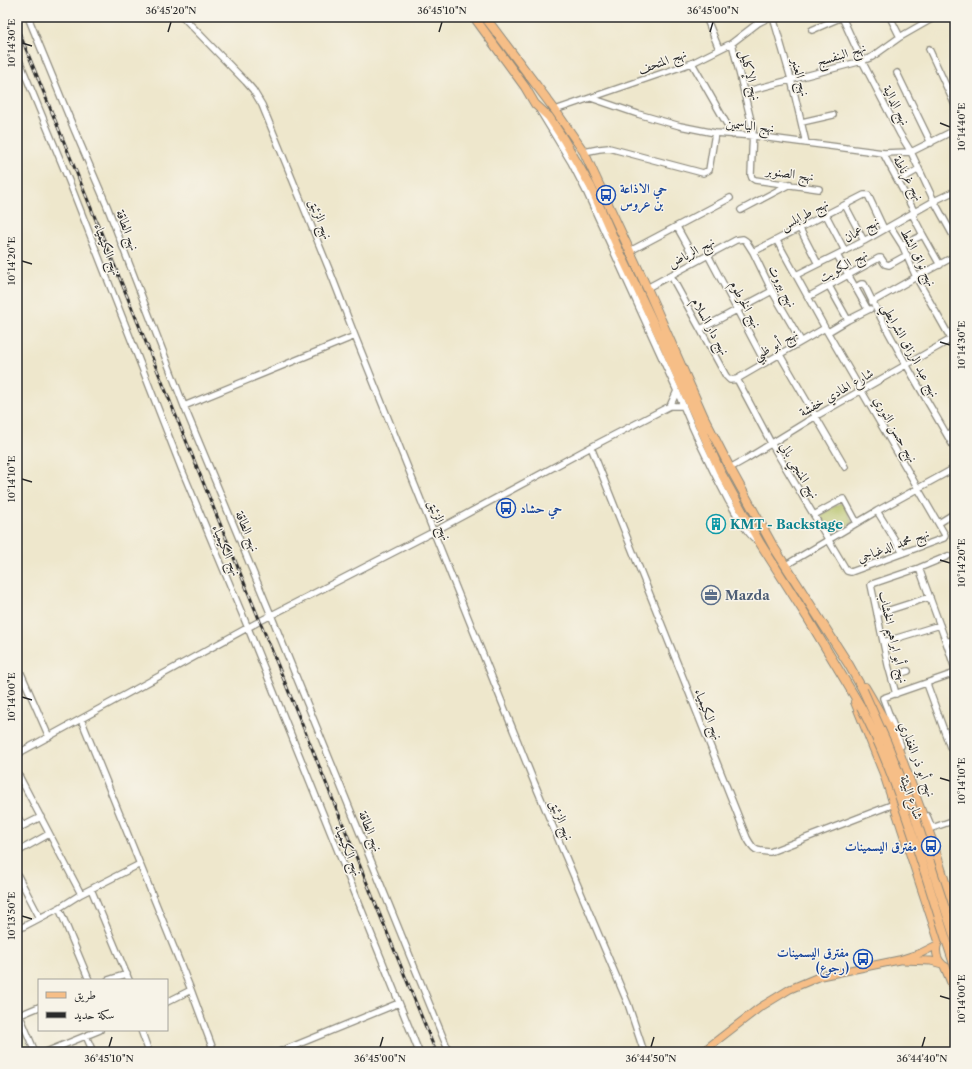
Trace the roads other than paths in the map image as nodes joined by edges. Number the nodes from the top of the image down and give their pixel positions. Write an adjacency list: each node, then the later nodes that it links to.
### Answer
1 (28, 17): 95 (street, نهج الطاقة)
2 (183, 17): 85 (street, نهج الزئبق)
3 (474, 17): 25 (highway)
4 (485, 17): 27 (highway)
5 (706, 17): 16 (street)
6 (756, 17): 12 (street)
7 (770, 17): 12 (street, نهج المتحف)
8 (773, 17): 22 (street, نهج العنبر)
9 (842, 17): 13 (street); 19 (street, نهج الدالية)
10 (890, 17): 14 (street)
11 (935, 17): 14 (street, نهج البنفسج)
12 (758, 24): 15 (street, نهج المتحف)
13 (812, 30)
14 (900, 37): 19 (street, نهج البنفسج)
15 (732, 43): 16 (street, نهج المتحف); 23 (street, نهج الإكليل)
16 (719, 49): 20 (street, نهج المتحف)
17 (929, 49): 26 (street)
18 (17, 55): 126 (street, نهج الكيمياء)
19 (862, 61): 22 (street, نهج البنفسج); 37 (street, نهج الدالية)
20 (692, 63): 24 (street, نهج المتحف); 32 (street)
21 (897, 73): 35 (street)
22 (791, 80): 23 (street, نهج البنفسج); 29 (street, نهج العنبر)
23 (744, 92): 33 (street, نهج الإكليل)
24 (591, 98): 27 (street, نهج المتحف); 31 (street, نهج الياسمين)
25 (535, 104): 93 (street); 116 (highway)
26 (955, 105)
27 (555, 110): 36 (highway)
28 (832, 115): 29 (street)
29 (802, 122): 34 (street, نهج العنبر)
30 (955, 130): 35 (street)
31 (715, 133): 32 (street, نهج الياسمين); 36 (street)
32 (733, 135): 33 (street, نهج الياسمين)
33 (754, 136): 34 (street, نهج الياسمين); 41 (street, نهج الصنوبر)
34 (806, 143): 38 (street, نهج الياسمين)
35 (930, 143): 37 (street)
36 (584, 152): 61 (highway)
37 (911, 152): 38 (street, نهج الياسمين); 39 (street, نهج الدالية)
38 (883, 153): 40 (street, نهج غرناطة)
39 (919, 169): 40 (street); 45 (street, نهج الدالية)
40 (898, 181): 48 (street, نهج غرناطة)
41 (790, 184): 42 (street, نهج الصنوبر); 47 (street)
42 (819, 189)
43 (955, 191): 45 (street, نهج عمان)
44 (730, 198): 51 (street)
45 (934, 201): 48 (street, نهج عمان); 55 (street, نهج الدالية)
46 (845, 205): 49 (street, نهج طرابلس); 53 (street, نهج طرابلس); 58 (street)
47 (741, 210)
48 (914, 213): 50 (street, نهج عمان); 54 (street, نهج غرناطة)
49 (826, 215): 52 (street, نهج طرابلس); 60 (street)
50 (890, 226): 53 (street, نهج عمان); 59 (street, نهج نواق الشط)
51 (676, 227): 61 (street); 67 (street)
52 (800, 229): 57 (street, نهج طرابلس); 68 (street)
53 (884, 229): 58 (street, نهج عمان)
54 (923, 235): 59 (street); 69 (street, نهج غرناطة)
55 (955, 239)
56 (746, 241): 62 (street, نهج بيروت); 65 (street, نهج الرياض)
57 (777, 241): 62 (street, نهج طرابلس); 70 (street, نهج حسن النوري)
58 (864, 241): 60 (street, نهج عمان)
59 (902, 246): 64 (street, نهج نواق الشط)
60 (845, 250): 63 (street, نهج عمان)
61 (630, 251): 76 (highway)
62 (753, 252): 77 (street, نهج بيروت)
63 (837, 255): 68 (street, نهج عمان); 71 (street)
64 (907, 255): 71 (street, نهج الكويت); 73 (street, نهج نواق الشط)
65 (708, 256): 67 (street, نهج الرياض); 80 (street, نهج الخرطوم)
66 (955, 256): 69 (street, نهج أبو ظبي)
67 (696, 261): 72 (street, نهج الرياض)
68 (818, 264): 70 (street, نهج عمان)
69 (940, 265): 73 (street, نهج أبو ظبي)
70 (796, 275): 78 (street, نهج حسن النوري)
71 (848, 275): 74 (street, نهج الكويت); 75 (street)
72 (671, 276): 76 (street, نهج الرياض); 83 (street, نهج دار السلام)
73 (916, 277): 79 (street, نهج أبو ظبي); 86 (street, نهج نواق الشط)
74 (829, 286): 78 (street, نهج الكويت); 82 (street)
75 (856, 287): 79 (street, نهج عبد الرزاق الشرايطي); 81 (street)
76 (647, 288): 105 (highway)
77 (772, 291): 80 (street); 87 (street, نهج بيروت)
78 (808, 297): 84 (street, نهج حسن النوري)
79 (873, 304): 81 (street, نهج أبو ظبي); 91 (street, نهج عبد الرزاق الشرايطي)
80 (737, 310): 83 (street); 90 (street, نهج الخرطوم)
81 (868, 310): 82 (street, نهج أبو ظبي)
82 (848, 320): 84 (street, نهج أبو ظبي)
83 (701, 329): 92 (street, نهج دار السلام)
84 (827, 330): 87 (street, نهج أبو ظبي); 94 (street, نهج حسن النوري)
85 (355, 336): 95 (street); 113 (street, نهج الزئبق)
86 (953, 338): 88 (street, نهج نواق الشط); 91 (street, شارع الهادي خفشة)
87 (801, 341): 89 (street, نهج أبو ظبي)
88 (955, 346)
89 (780, 355): 90 (street, نهج أبو ظبي); 98 (street)
90 (765, 363): 92 (street, نهج أبو ظبي)
91 (906, 366): 94 (street, شارع الهادي خفشة); 100 (street, نهج عبد الرزاق الشرايطي)
92 (737, 379): 101 (street, نهج المنجي بالي)
93 (677, 391): 96 (street); 97 (street)
94 (861, 391): 98 (street, شارع الهادي خفشة); 107 (street, نهج حسن النوري)
95 (184, 406): 124 (street, نهج الطاقة)
96 (670, 406): 97 (street); 102 (street)
97 (683, 406): 116 (street)
98 (816, 416): 101 (street, شارع الهادي خفشة); 104 (street)
99 (955, 430): 100 (street)
100 (947, 435): 103 (street, نهج عبد الرزاق الشرايطي)
101 (771, 443): 105 (street, شارع الهادي خفشة); 110 (street, نهج المنجي بالي)
102 (591, 447): 113 (street); 145 (street, نهج الكيمياء)
103 (955, 449)
104 (845, 467)
105 (730, 468): 119 (highway)
106 (955, 468): 107 (street)
107 (918, 488): 108 (street); 112 (street, نهج حسن النوري)
108 (877, 511): 111 (street); 117 (street)
109 (955, 513): 112 (street)
110 (814, 515): 111 (street); 115 (street, نهج المنجي بالي)
111 (857, 523): 115 (street)
112 (939, 523): 114 (street, نهج حسن النوري)
113 (433, 532): 124 (street); 188 (street, نهج الزئبق)
114 (945, 536): 117 (street, نهج محمد الدغباجي)
115 (828, 540): 119 (street); 121 (street, نهج المنجي بالي)
116 (760, 543): 136 (highway)
117 (903, 553): 121 (street, نهج محمد الدغباجي)
118 (948, 556): 120 (street)
119 (786, 566): 131 (highway)
120 (919, 568): 122 (street); 123 (street, نهج أبو ابراهيم الخشاب)
121 (848, 571)
122 (930, 596): 123 (street); 125 (street)
123 (878, 614): 128 (street, نهج أبو ابراهيم الخشاب)
124 (271, 615): 126 (street); 187 (street, نهج الطاقة)
125 (940, 625): 128 (street); 129 (street)
126 (248, 628): 139 (street); 173 (street, نهج الكيمياء)
127 (955, 639): 129 (street)
128 (884, 642): 135 (street, نهج أبو ابراهيم الخشاب)
129 (946, 642): 132 (street)
130 (17, 664): 140 (street)
131 (849, 665): 156 (highway); 160 (highway, bridge)
132 (955, 669)
133 (908, 670): 135 (street)
134 (955, 673): 137 (street)
135 (891, 676): 138 (street, نهج أبو ابراهيم الخشاب)
136 (847, 683): 145 (highway); 164 (highway, شارع البيئة, bridge)
137 (927, 684): 138 (street); 141 (street)
138 (896, 694): 148 (street, نهج أبو ذر الغفاري)
139 (81, 719): 140 (street); 151 (street)
140 (49, 737): 142 (street)
141 (955, 753)
142 (17, 754)
143 (17, 772): 144 (street)
144 (19, 781): 147 (street)
145 (894, 804): 161 (highway)
146 (17, 816): 147 (street)
147 (41, 817): 149 (street)
148 (955, 820)
149 (49, 834): 150 (street); 154 (street)
150 (17, 852)
151 (140, 864): 153 (street); 170 (street)
152 (17, 874): 157 (street)
153 (91, 889): 154 (street); 166 (street)
154 (81, 894): 155 (street)
155 (59, 908): 157 (street); 167 (street)
156 (955, 914)
157 (40, 918): 158 (street)
158 (17, 930)
159 (955, 932): 161 (main road)
160 (955, 939)
161 (938, 943): 162 (main road); 163 (main road)
162 (899, 960): 163 (main road); 189 (main road)
163 (943, 966): 165 (main road); 171 (highway)
164 (955, 966)
165 (955, 970)
166 (127, 974): 168 (street); 169 (street)
167 (89, 979)
168 (111, 979)
169 (129, 979)
170 (191, 990): 172 (street); 180 (street)
171 (955, 991)
172 (168, 1002)
173 (399, 1003): 185 (street); 186 (street, نهج الكيمياء)
174 (38, 1008): 176 (street)
175 (17, 1009): 176 (street)
176 (19, 1019): 181 (street)
177 (98, 1031): 179 (street)
178 (140, 1031): 184 (street)
179 (86, 1036): 182 (street); 183 (street)
180 (212, 1051)
181 (35, 1052)
182 (46, 1052)
183 (93, 1052)
184 (149, 1052)
185 (279, 1052)
186 (419, 1052)
187 (449, 1052)
188 (644, 1052)
189 (702, 1052)

